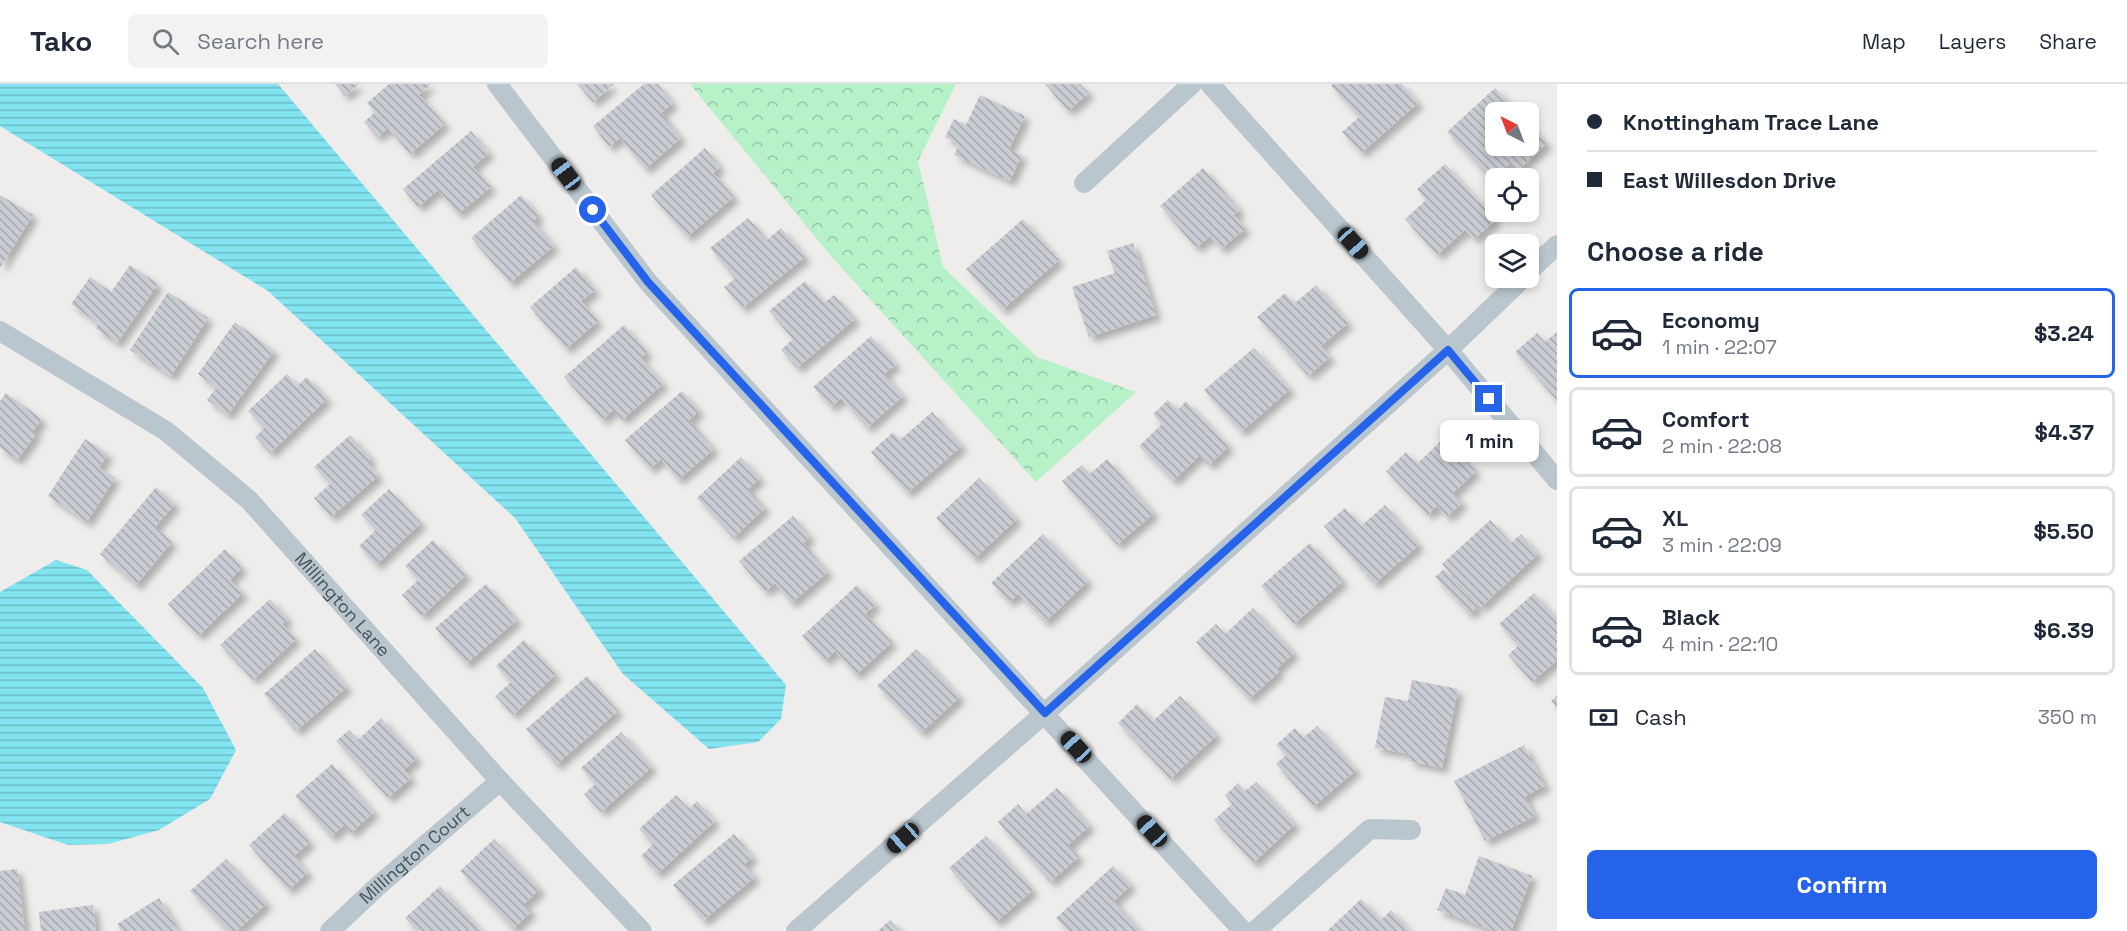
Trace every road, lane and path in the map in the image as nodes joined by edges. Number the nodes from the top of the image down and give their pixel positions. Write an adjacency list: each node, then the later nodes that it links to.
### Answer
1 (497, 84): 11 (street)
2 (1192, 84): 4 (street)
3 (1210, 84): 9 (street)
4 (1084, 183)
5 (1557, 245): 6 (street)
6 (1539, 262)
7 (1513, 288): 9 (street)
8 (0, 331): 12 (street, Millington Lane)
9 (1448, 350): 10 (street); 11 (street)
10 (1557, 480)
11 (1045, 713): 16 (street); 17 (street)
12 (500, 781): 14 (street, Millington Court); 15 (street, Millington Lane)
13 (1411, 830): 18 (street)
14 (330, 931)
15 (642, 931)
16 (796, 931)
17 (1243, 931)
18 (1255, 931)

